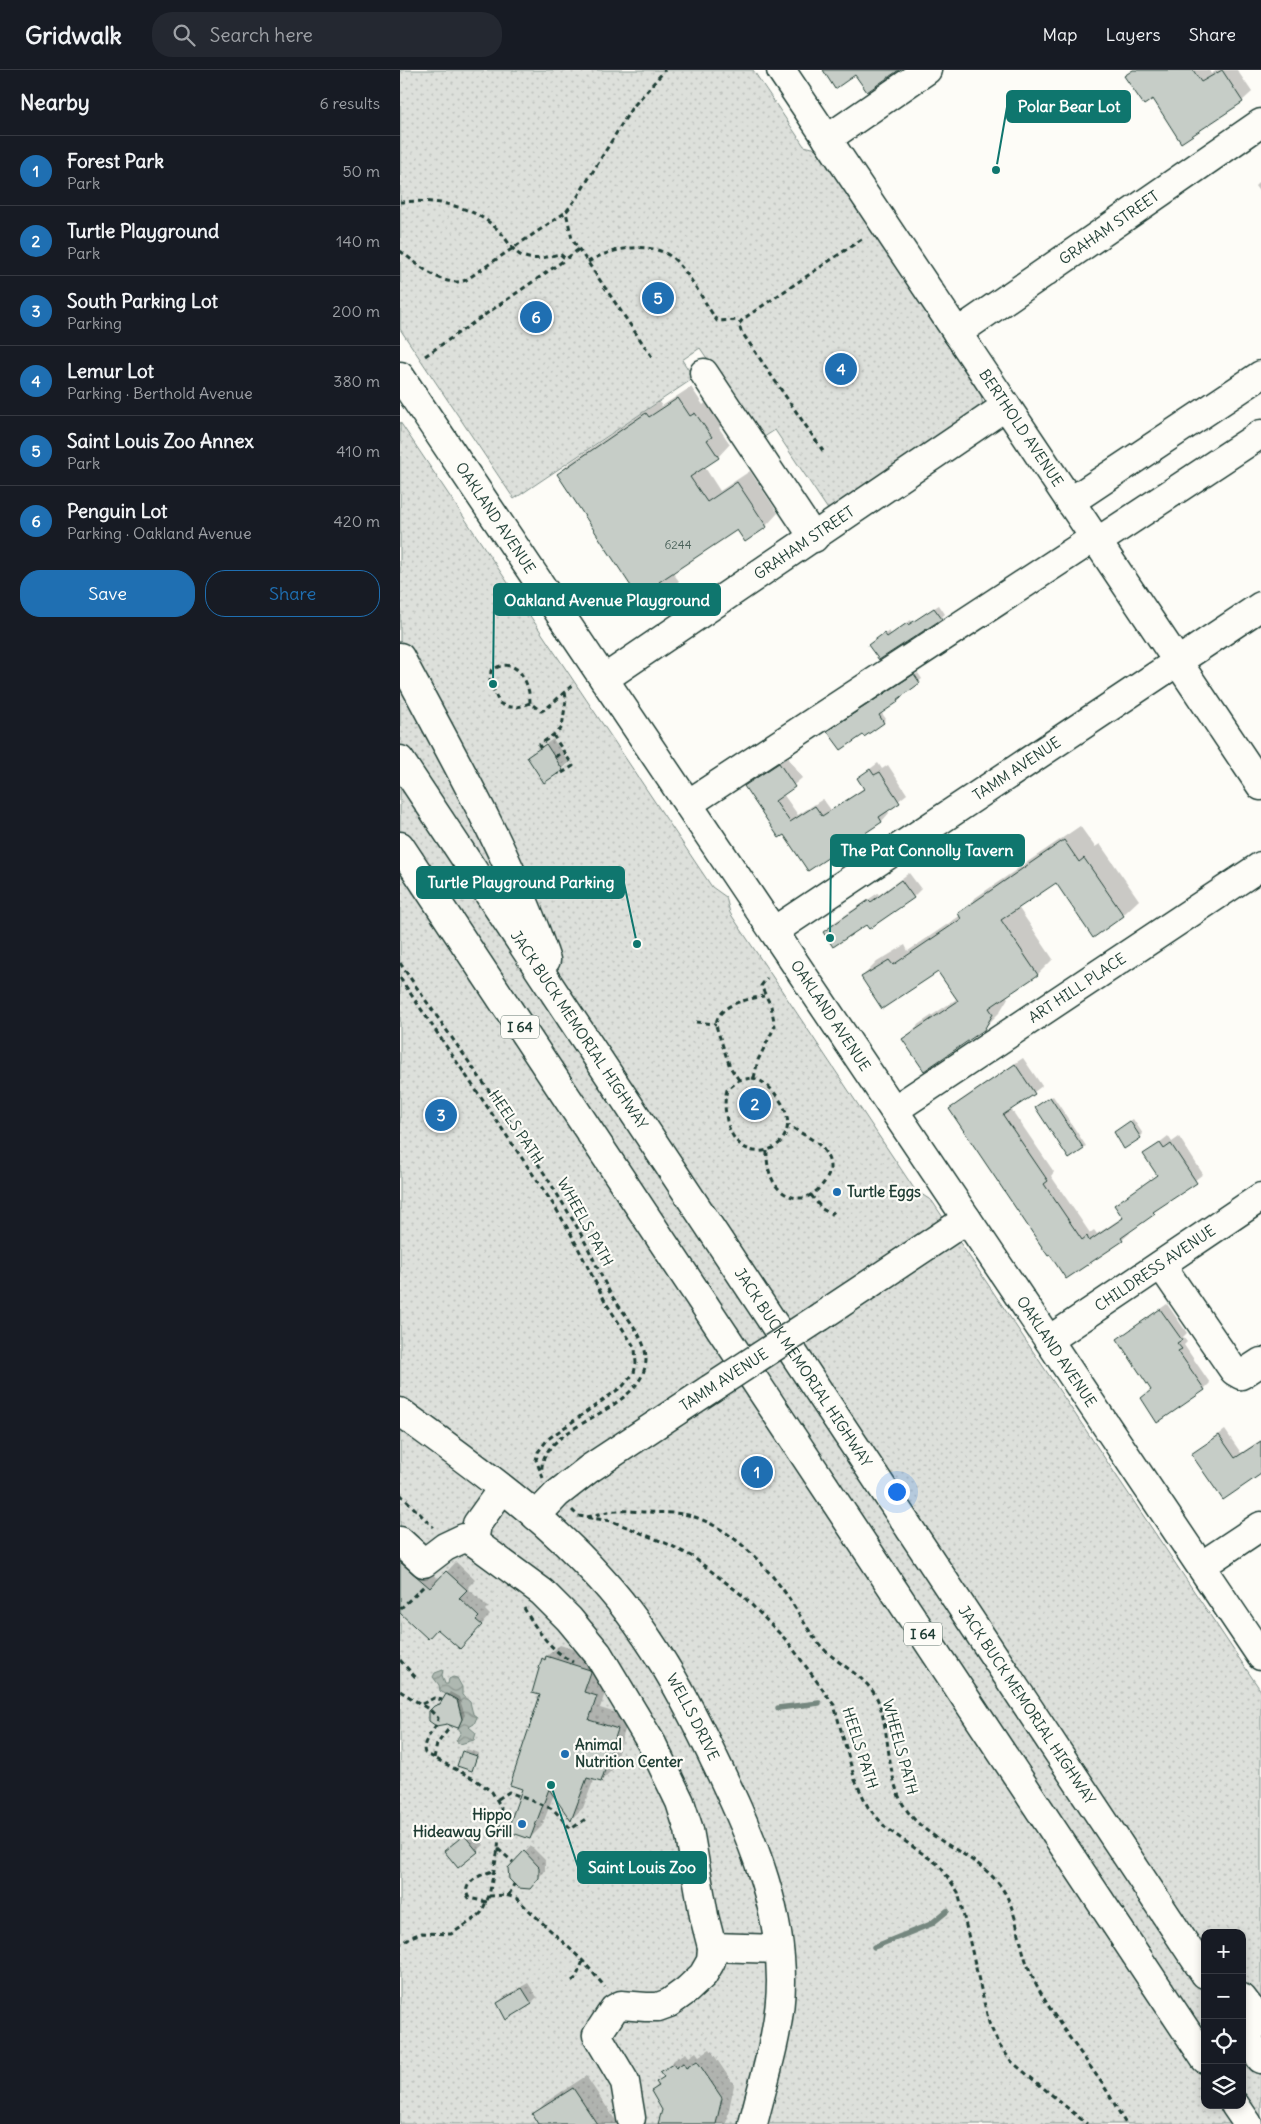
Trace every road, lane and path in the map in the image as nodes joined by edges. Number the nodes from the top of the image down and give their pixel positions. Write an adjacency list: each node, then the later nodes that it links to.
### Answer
1 (665, 70): 7 (path)
2 (781, 70): 5 (main road, BERTHOLD AVENUE)
3 (927, 70): 5 (main road)
4 (1261, 124): 15 (main road, GRAHAM STREET)
5 (827, 139): 15 (main road, BERTHOLD AVENUE)
6 (400, 202): 9 (path)
7 (566, 212): 9 (path); 10 (path)
8 (867, 235): 23 (path)
9 (514, 248): 11 (path); 12 (path)
10 (579, 249): 12 (path); 13 (path)
11 (400, 252)
12 (566, 259): 16 (path)
13 (588, 262): 14 (path); 17 (path)
14 (739, 320)
15 (957, 333): 21 (main road, BERTHOLD AVENUE)
16 (425, 356)
17 (652, 357)
18 (704, 373): 25 (main road)
19 (1261, 374): 24 (main road)
20 (400, 376): 30 (main road, OAKLAND AVENUE)
21 (1006, 406): 24 (main road, BERTHOLD AVENUE); 25 (main road, GRAHAM STREET)
22 (1261, 434): 26 (main road)
23 (823, 451)
24 (1070, 502): 26 (main road, BERTHOLD AVENUE)
25 (814, 538): 30 (main road, GRAHAM STREET)
26 (1096, 540): 29 (main road, BERTHOLD AVENUE); 41 (main road)
27 (1261, 606): 29 (main road, TAMM AVENUE)
28 (400, 657): 49 (main road)
29 (1177, 661): 40 (main road, BERTHOLD AVENUE); 44 (main road, TAMM AVENUE)
30 (604, 679): 41 (main road, OAKLAND AVENUE)
31 (573, 685): 32 (path)
32 (564, 691): 33 (path); 34 (path)
33 (530, 703): 33 (path)
34 (553, 735): 35 (path); 36 (path)
35 (541, 748)
36 (564, 751): 37 (path); 39 (path)
37 (555, 757)
38 (400, 760): 49 (main road, JACK BUCK MEMORIAL HIGHWAY)
39 (558, 773)
40 (1261, 786)
41 (688, 804): 44 (main road, OAKLAND AVENUE)
42 (400, 846): 105 (main road, I 64)
43 (1261, 866): 54 (main road, ART HILL PLACE)
44 (774, 931): 54 (main road, OAKLAND AVENUE)
45 (400, 963): 65 (path, WHEELS PATH)
46 (400, 978): 65 (path, HEELS PATH)
47 (767, 978): 48 (path)
48 (764, 996): 51 (path); 52 (path)
49 (559, 1000): 92 (main road, JACK BUCK MEMORIAL HIGHWAY)
50 (696, 1022): 51 (path)
51 (716, 1024): 53 (path)
52 (754, 1078): 53 (path); 55 (path)
53 (739, 1080): 56 (path)
54 (894, 1110): 60 (main road, OAKLAND AVENUE)
55 (789, 1125): 56 (path); 57 (path)
56 (768, 1151): 57 (path)
57 (811, 1195): 59 (path)
58 (1261, 1197): 61 (main road, CHILDRESS AVENUE)
59 (835, 1211)
60 (967, 1219): 62 (main road, OAKLAND AVENUE); 67 (main road, TAMM AVENUE, bridge)
61 (1161, 1266): 62 (main road, CHILDRESS AVENUE); 63 (main road)
62 (1049, 1340): 73 (main road, OAKLAND AVENUE)
63 (1261, 1362)
64 (400, 1412): 66 (main road, WELLS DRIVE)
65 (542, 1478)
66 (502, 1489): 67 (main road, WELLS DRIVE); 72 (main road)
67 (536, 1516): 97 (main road, WELLS DRIVE)
68 (578, 1516): 69 (path, HEELS PATH)
69 (584, 1517): 110 (path, HEELS PATH); 111 (path, WHEELS PATH)
70 (1261, 1526): 73 (main road)
71 (400, 1541): 72 (main road)
72 (474, 1542): 95 (main road)
73 (1201, 1566): 75 (main road, OAKLAND AVENUE)
74 (520, 1602): 77 (path)
75 (1261, 1656)
76 (400, 1660): 78 (path)
77 (577, 1663)
78 (418, 1680)
79 (400, 1691): 81 (path)
80 (442, 1700): 81 (path)
81 (421, 1704): 83 (path)
82 (451, 1726): 83 (path)
83 (434, 1758): 84 (path)
84 (498, 1800): 85 (path); 86 (path)
85 (587, 1818)
86 (498, 1849): 87 (path); 88 (path)
87 (513, 1862)
88 (493, 1871): 91 (path); 93 (path)
89 (514, 1884): 90 (path)
90 (509, 1895): 91 (path); 98 (path)
91 (489, 1896): 93 (path)
92 (1153, 1896): 96 (main road); 99 (main road, JACK BUCK MEMORIAL HIGHWAY)
93 (487, 1902): 94 (path)
94 (400, 1944)
95 (712, 1947): 97 (main road); 102 (main road)
96 (1201, 1947)
97 (778, 1949): 109 (main road, WELLS DRIVE)
98 (583, 1961): 100 (path); 102 (path)
99 (1201, 1968)
100 (572, 1981)
101 (1246, 2003): 103 (main road)
102 (617, 2006): 108 (main road)
103 (1261, 2023)
104 (1246, 2037): 106 (main road)
105 (1201, 2053)
106 (1261, 2059)
107 (1238, 2109): 112 (main road)
108 (631, 2118)
109 (753, 2124)
110 (1087, 2124)
111 (1126, 2124)
112 (1248, 2124)

